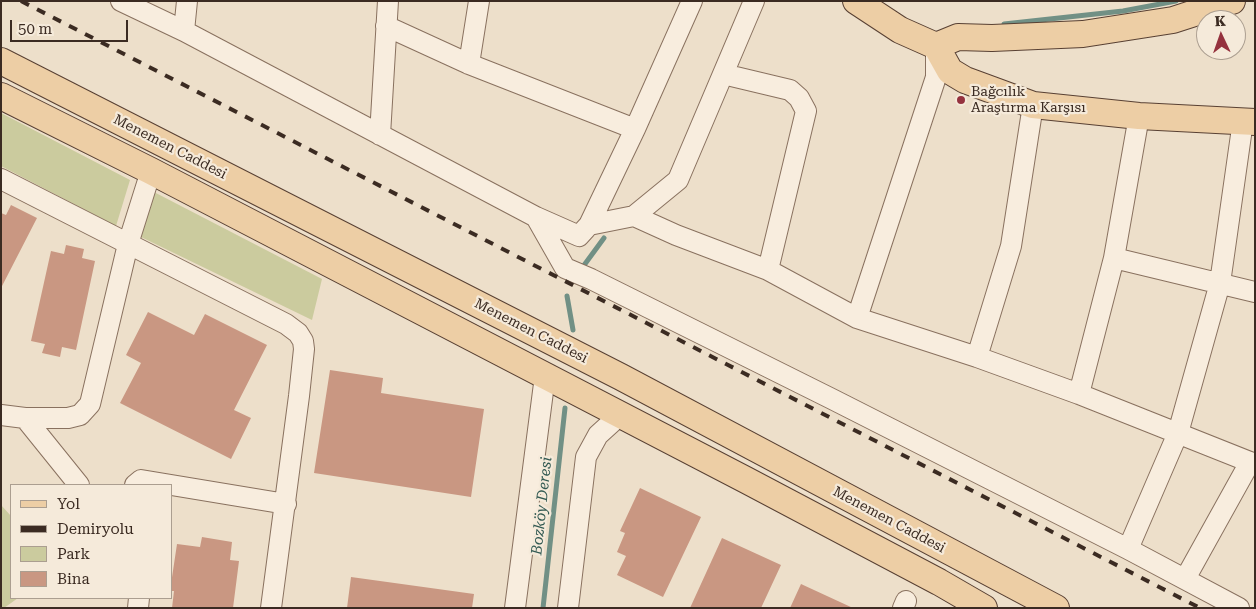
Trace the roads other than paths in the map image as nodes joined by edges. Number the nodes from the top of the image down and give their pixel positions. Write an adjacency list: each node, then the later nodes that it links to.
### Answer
1 (121, 1): 10 (street)
2 (187, 1): 10 (street)
3 (388, 1): 9 (street)
4 (479, 1): 13 (street)
5 (692, 1): 19 (street)
6 (754, 1): 14 (street)
7 (856, 1): 11 (main road)
8 (1232, 1): 11 (main road)
9 (386, 26): 13 (street); 20 (street)
10 (184, 31): 20 (street)
11 (936, 46): 16 (main road); 32 (street)
12 (1, 61): 52 (main road, Menemen Caddesi)
13 (469, 64): 19 (street)
14 (723, 74): 23 (street); 29 (street)
15 (1, 96): 21 (main road)
16 (1033, 106): 17 (main road); 33 (street)
17 (1139, 116): 18 (main road); 27 (street)
18 (1249, 121): 30 (street)
19 (635, 129): 25 (street)
20 (380, 136): 24 (street)
21 (151, 171): 26 (street); 34 (main road)
22 (1, 180): 26 (street)
23 (634, 216): 25 (street); 29 (street)
24 (536, 217): 25 (street); 28 (street)
25 (584, 230): 28 (street)
26 (128, 244): 38 (street); 45 (street)
27 (1114, 258): 30 (street); 35 (street)
28 (565, 268): 46 (street)
29 (768, 270): 32 (street)
30 (1220, 283): 31 (street); 39 (street)
31 (1255, 292)
32 (857, 318): 33 (street)
33 (977, 357): 35 (street)
34 (545, 376): 37 (main road); 49 (street)
35 (1079, 394): 39 (street)
36 (1, 415): 38 (street)
37 (620, 415): 50 (street); 51 (main road)
38 (25, 418): 41 (street)
39 (1178, 433): 40 (street); 46 (street)
40 (1252, 463): 47 (street)
41 (78, 484)
42 (137, 484): 43 (street)
43 (165, 484)
44 (172, 485): 45 (street)
45 (286, 504): 48 (street)
46 (1128, 549): 47 (street)
47 (1185, 579): 53 (street)
48 (271, 608)
49 (515, 608)
50 (568, 608)
51 (984, 608)
52 (1056, 608)
53 (1239, 608)

